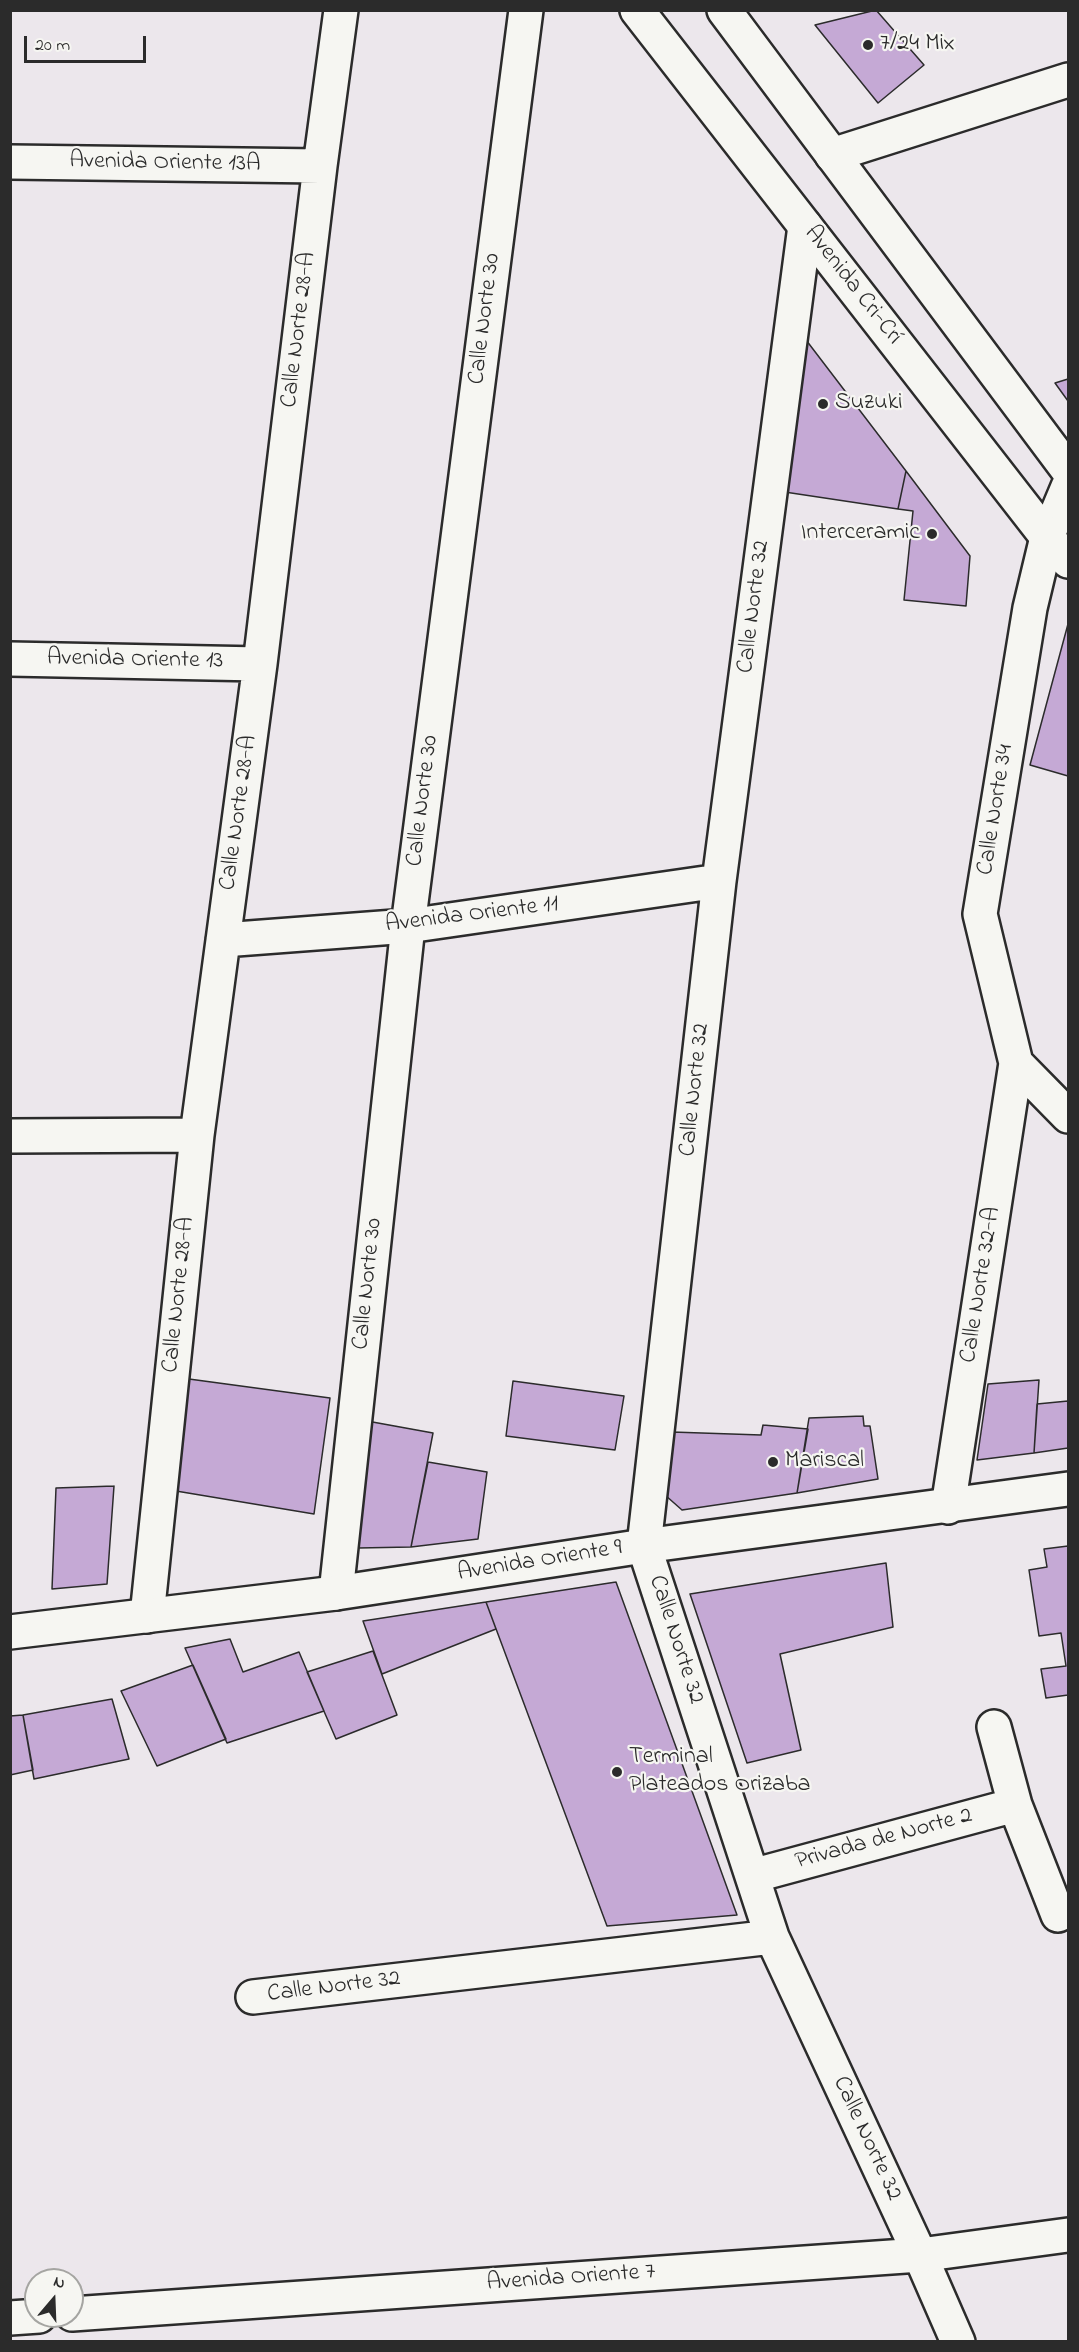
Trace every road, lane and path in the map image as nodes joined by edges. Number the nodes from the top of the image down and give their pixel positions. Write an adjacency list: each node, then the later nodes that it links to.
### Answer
1 (341, 10): 8 (street, Calle Norte 28-A)
2 (526, 10): 16 (street, Calle Norte 30)
3 (637, 10): 9 (street, Avenida Cri-Crí)
4 (724, 10): 6 (street)
5 (1068, 80): 6 (street)
6 (832, 155): 10 (street)
7 (10, 162): 8 (street, Avenida Oriente 13A)
8 (320, 166): 14 (street, Calle Norte 28-A)
9 (805, 226): 12 (street, Avenida Cri-Crí); 15 (street, Calle Norte 32)
10 (1068, 470)
11 (1068, 487): 12 (street, Calle Norte 34)
12 (1058, 549): 18 (street, Calle Norte 34)
13 (10, 659): 14 (street, Avenida Oriente 13)
14 (260, 664): 17 (street, Calle Norte 28-A)
15 (719, 881): 16 (street, Avenida Oriente 11); 24 (street, Calle Norte 32)
16 (408, 926): 17 (street, Avenida Oriente 11); 25 (street, Calle Norte 30)
17 (223, 940): 21 (street, Calle Norte 28-A)
18 (1016, 1063): 19 (street); 23 (street, Calle Norte 32-A)
19 (1068, 1116)
20 (10, 1136): 21 (street)
21 (197, 1136): 26 (street, Calle Norte 28-A)
22 (1068, 1489): 23 (street, Avenida Oriente 9)
23 (948, 1507): 24 (street, Avenida Oriente 9)
24 (644, 1546): 25 (street, Avenida Oriente 9); 30 (street, Calle Norte 32)
25 (336, 1593): 26 (street, Avenida Oriente 9)
26 (147, 1616): 27 (street, Avenida Oriente 9)
27 (10, 1632)
28 (994, 1727): 29 (street)
29 (1015, 1805): 30 (street, Privada de Norte 2); 31 (street)
30 (752, 1876): 32 (street, Calle Norte 32)
31 (1058, 1915)
32 (772, 1937): 33 (street, Calle Norte 32); 35 (street, Calle Norte 32)
33 (254, 1997)
34 (1068, 2235): 35 (street, Avenida Oriente 7)
35 (920, 2255): 36 (street, Avenida Oriente 7); 37 (street, Calle Norte 32)
36 (84, 2313)
37 (958, 2342)

